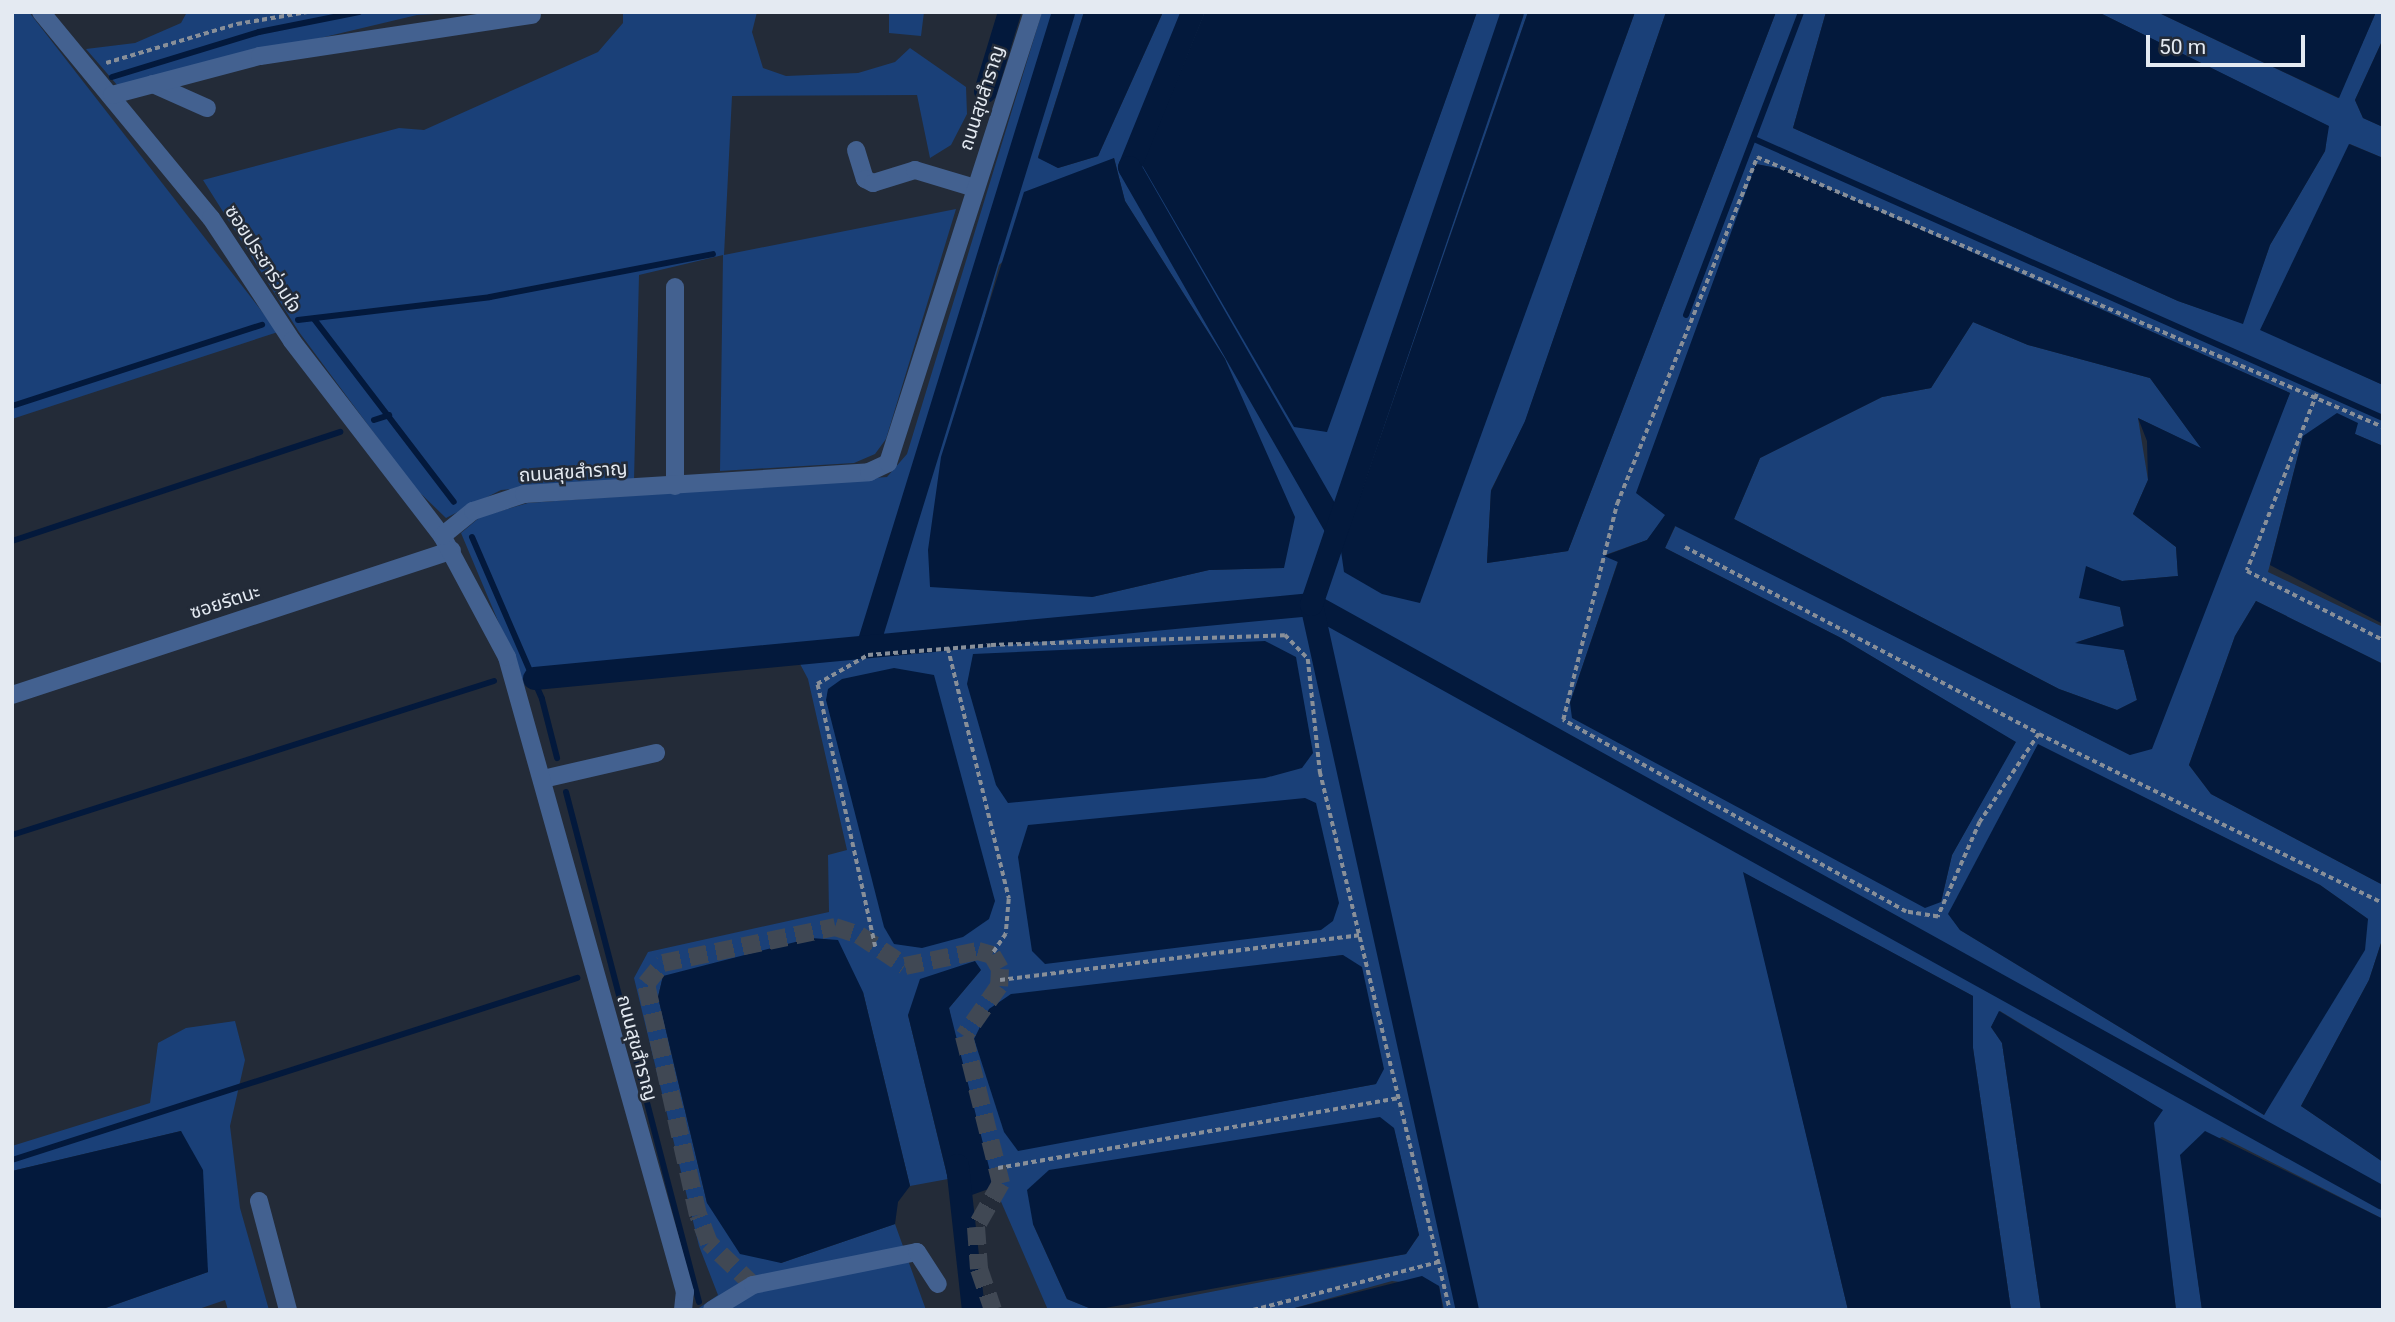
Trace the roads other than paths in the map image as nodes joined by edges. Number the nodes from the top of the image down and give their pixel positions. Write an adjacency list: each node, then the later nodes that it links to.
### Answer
1 (41, 12): 5 (street, ซอยประชาร่วมใจ)
2 (1033, 12): 8 (street, ถนนสุขสำราญ)
3 (532, 15): 4 (street)
4 (153, 85): 5 (street); 6 (street)
5 (112, 95): 11 (street, ซอยประชาร่วมใจ)
6 (207, 108)
7 (856, 150): 8 (street)
8 (975, 188): 10 (street, ถนนสุขสำราญ)
9 (675, 287): 10 (street)
10 (675, 486): 11 (street, ถนนสุขสำราญ)
11 (447, 544): 12 (street, ซอยรัตนะ); 14 (street, ถนนสุขสำราญ)
12 (12, 695)
13 (656, 753): 14 (street)
14 (542, 779): 18 (street, ถนนสุขสำราญ)
15 (259, 1201): 17 (street)
16 (938, 1284): 19 (street)
17 (288, 1310)
18 (683, 1310)
19 (712, 1310)

